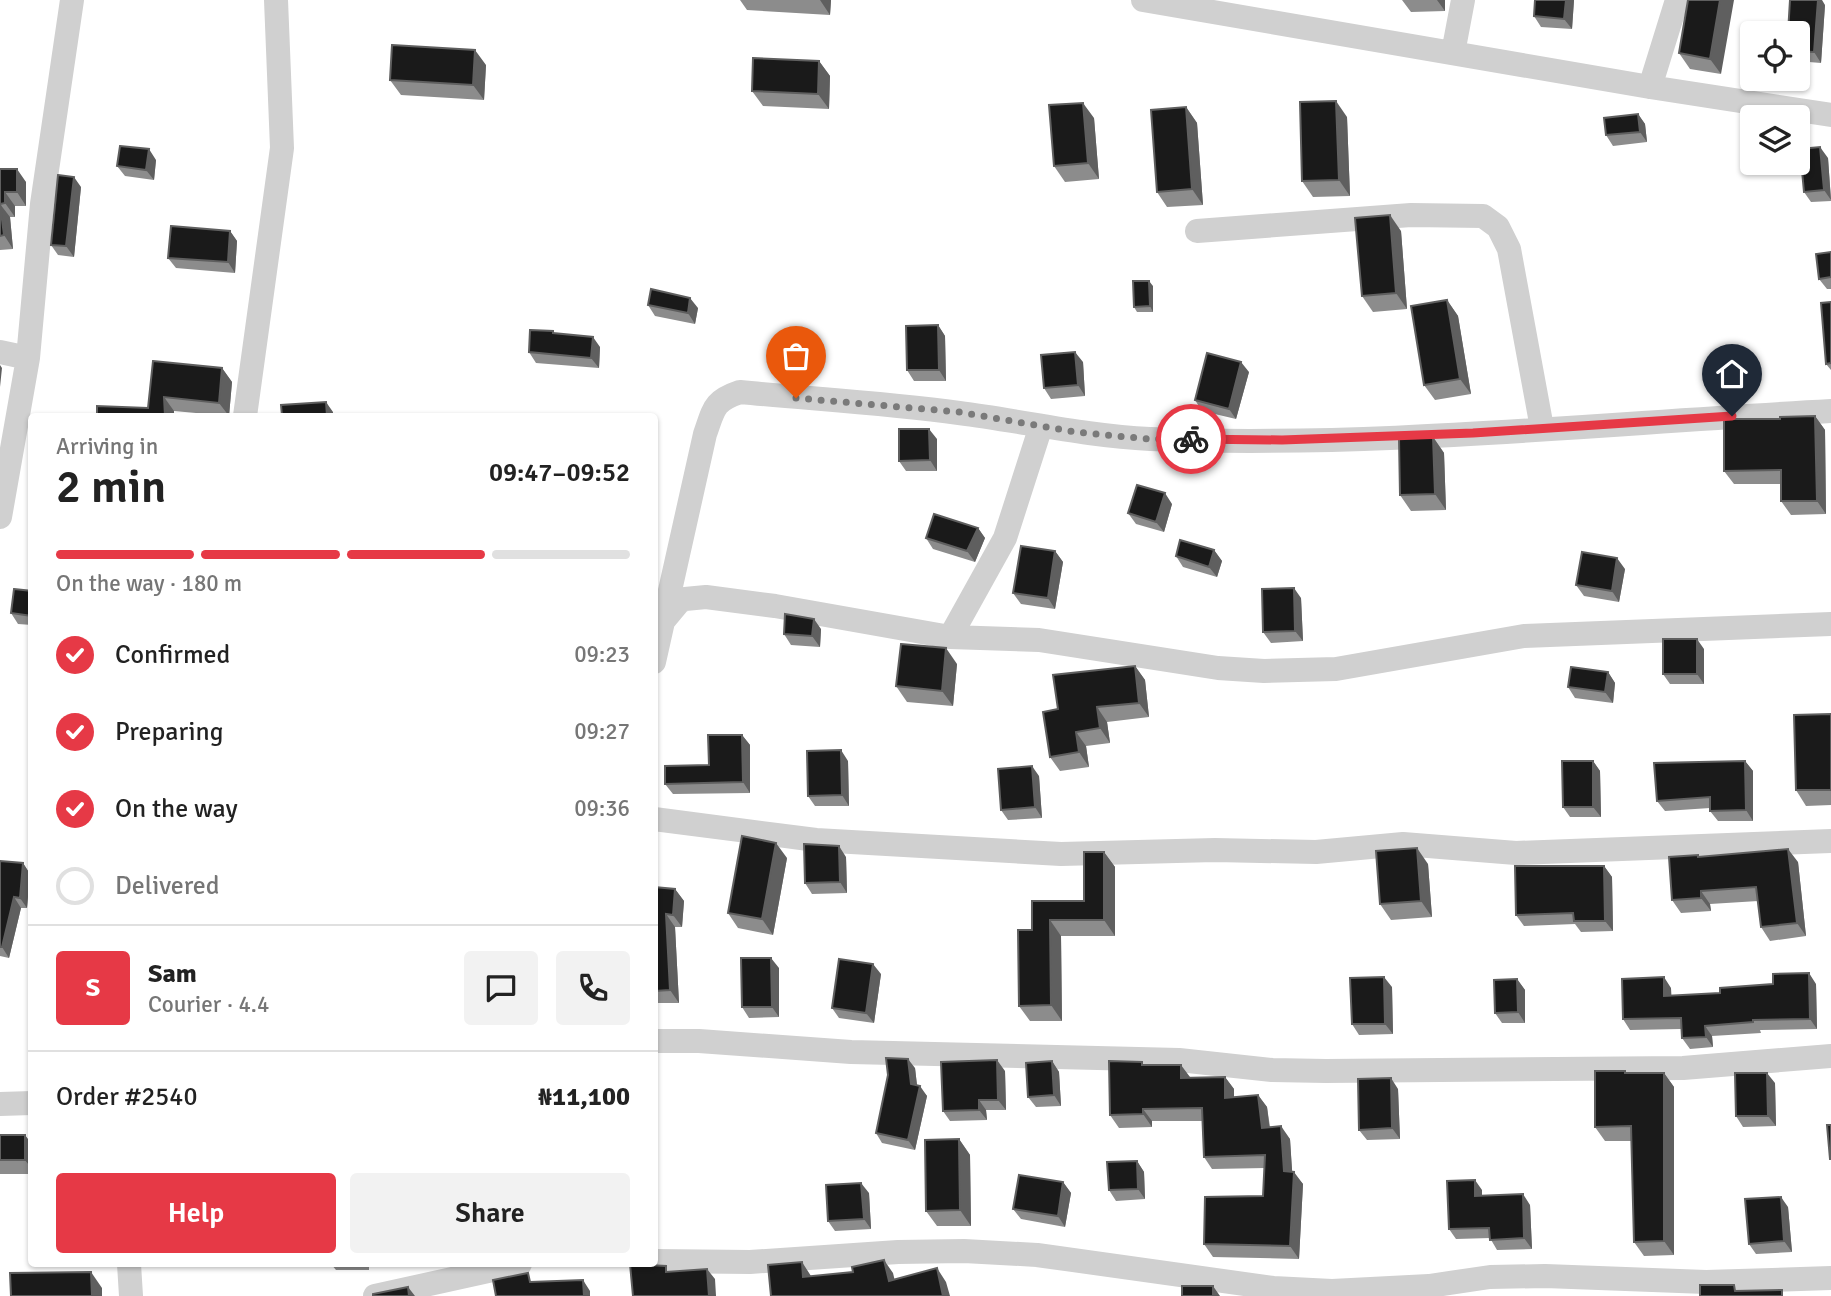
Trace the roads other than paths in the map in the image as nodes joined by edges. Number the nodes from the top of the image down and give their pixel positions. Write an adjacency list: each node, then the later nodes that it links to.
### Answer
1 (72, 0): 11 (street)
2 (276, 0): 13 (street)
3 (1143, 0): 6 (street)
4 (1463, 0): 6 (street)
5 (1677, 0): 7 (street)
6 (1453, 53): 7 (street)
7 (1650, 87): 8 (street)
8 (1831, 115)
9 (1197, 231): 15 (street)
10 (0, 352): 11 (street)
11 (28, 358): 16 (street)
12 (1831, 411): 15 (street)
13 (244, 413)
14 (1041, 426): 19 (street)
15 (1542, 428): 17 (street)
16 (0, 517)
17 (664, 620): 19 (street); 20 (street)
18 (1831, 624): 19 (street)
19 (950, 637)
20 (658, 645)
21 (658, 820): 22 (street)
22 (1831, 841)
23 (658, 1041): 24 (street)
24 (1831, 1056)
25 (28, 1103): 26 (street)
26 (0, 1104)
27 (658, 1261): 30 (street)
28 (129, 1267): 31 (street)
29 (506, 1267): 32 (street)
30 (1831, 1278)
31 (131, 1296)
32 (375, 1296)

